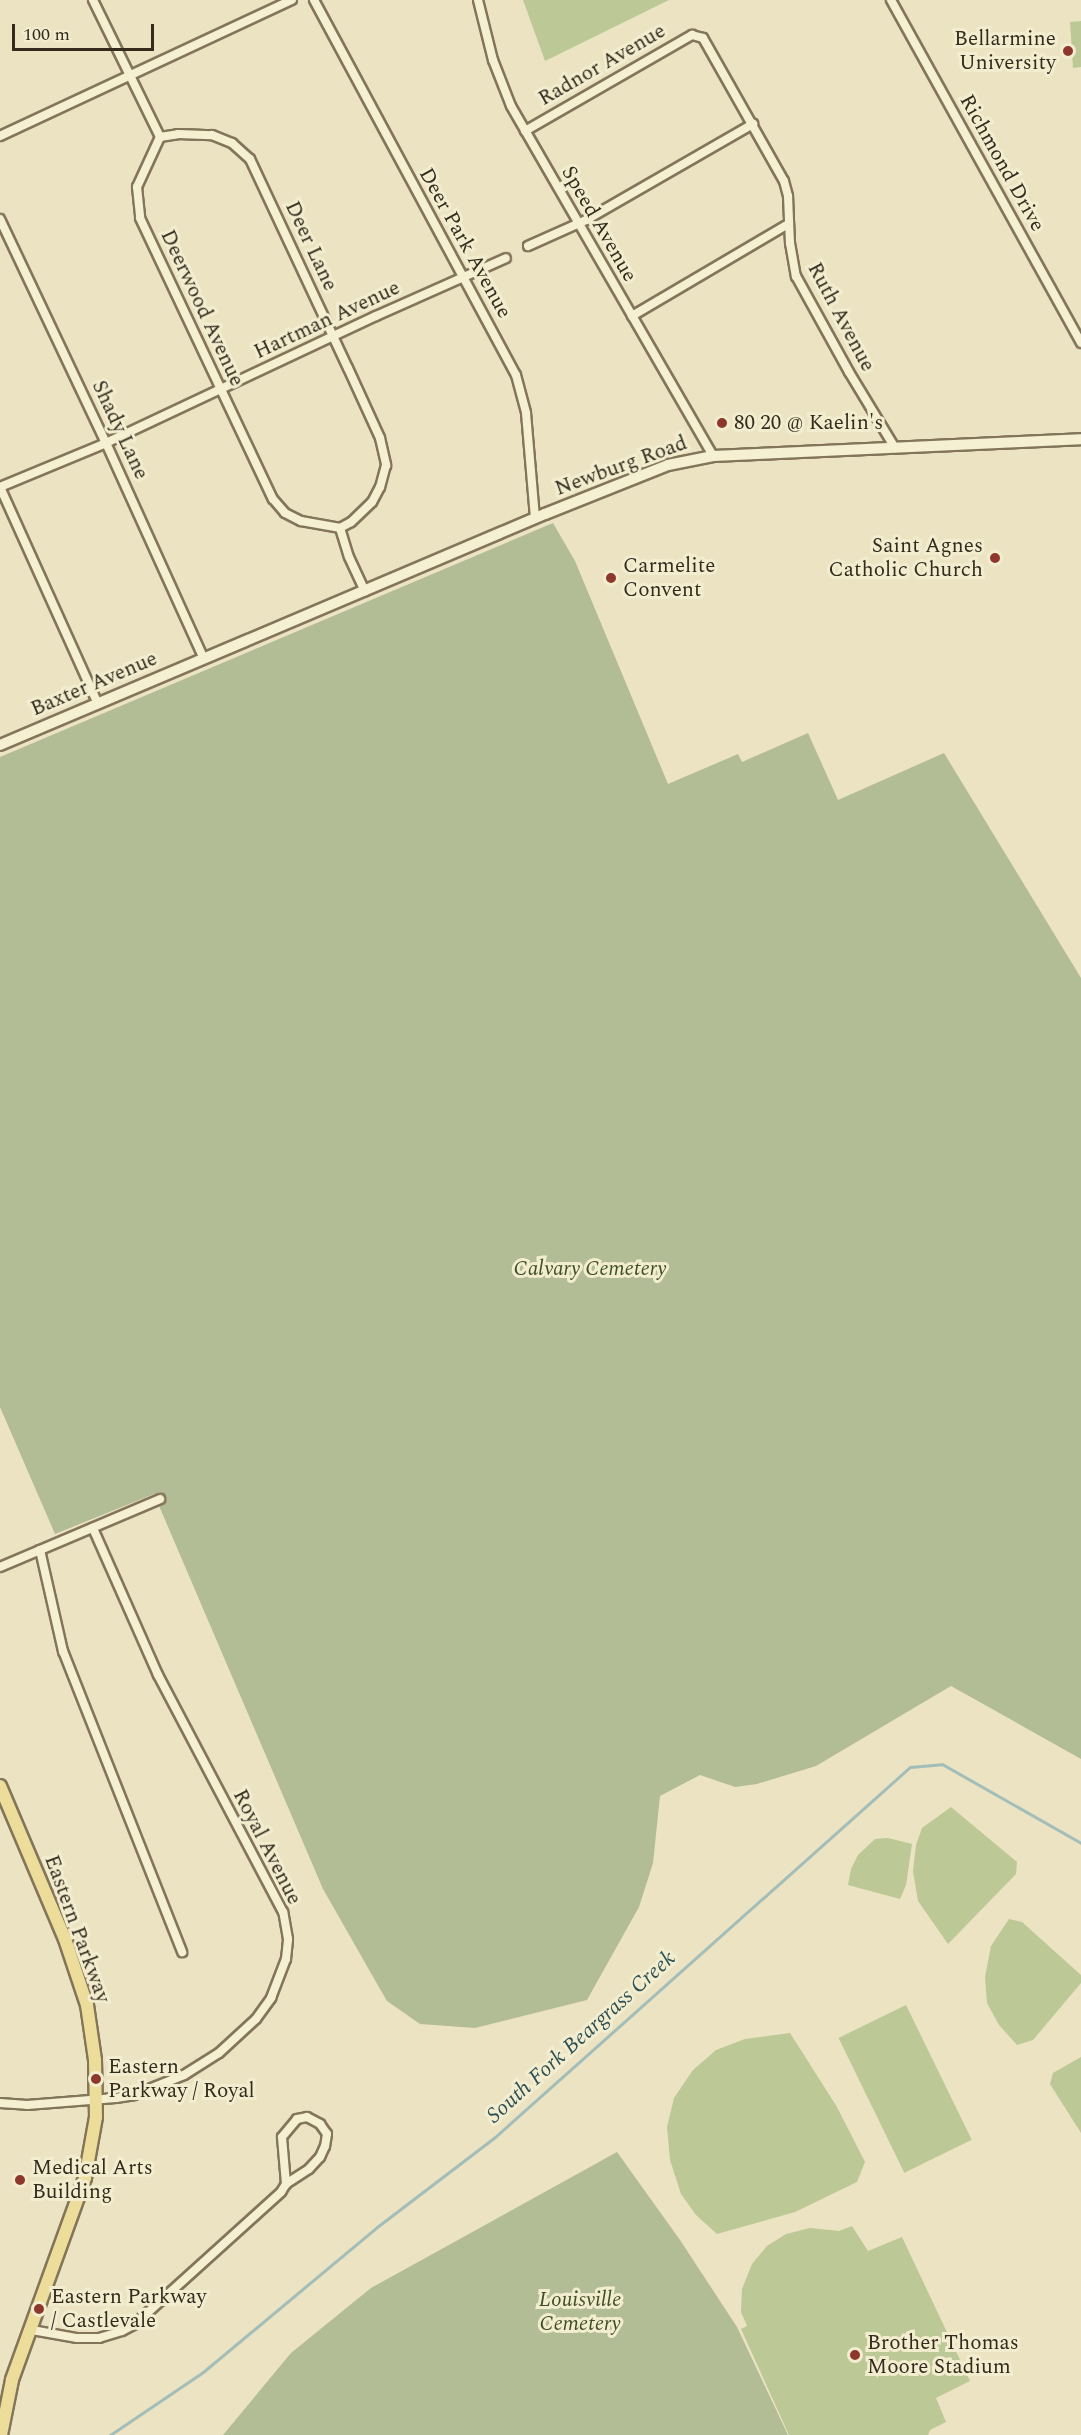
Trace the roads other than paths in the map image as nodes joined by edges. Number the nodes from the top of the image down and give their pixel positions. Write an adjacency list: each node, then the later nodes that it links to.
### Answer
1 (93, 0): 7 (street)
2 (292, 0): 7 (street)
3 (314, 0): 17 (street, Deer Park Avenue)
4 (478, 0): 9 (street, Speed Avenue)
5 (891, 0): 20 (street, Richmond Drive)
6 (699, 36): 8 (street, Ruth Avenue); 9 (street, Radnor Avenue)
7 (129, 76): 10 (street); 11 (street)
8 (753, 124): 13 (street); 14 (street, Ruth Avenue)
9 (525, 131): 13 (street, Speed Avenue)
10 (0, 136)
11 (160, 137): 19 (street, Deer Lane); 21 (street, Deerwood Avenue)
12 (0, 219): 23 (street, Shady Lane)
13 (579, 224): 15 (street); 18 (street, Speed Avenue)
14 (788, 224): 18 (street); 24 (street, Ruth Avenue)
15 (528, 246)
16 (506, 258): 17 (street, Hartman Avenue)
17 (463, 277): 19 (street, Hartman Avenue); 27 (street, Deer Park Avenue)
18 (632, 316): 25 (street, Speed Avenue)
19 (334, 338): 21 (street, Hartman Avenue); 28 (street, Deer Lane)
20 (1081, 343)
21 (220, 390): 23 (street, Hartman Avenue); 28 (street, Deerwood Avenue)
22 (1081, 439): 24 (main road, Newburg Road)
23 (106, 442): 26 (street, Hartman Avenue); 30 (street, Shady Lane)
24 (895, 448): 25 (main road, Newburg Road)
25 (713, 456): 27 (main road, Newburg Road)
26 (0, 487): 31 (street)
27 (535, 518): 29 (main road, Newburg Road)
28 (340, 528): 29 (street)
29 (366, 591): 30 (main road, Newburg Road)
30 (204, 659): 31 (main road, Baxter Avenue)
31 (98, 704): 32 (main road, Baxter Avenue)
32 (0, 745)
33 (160, 1499): 34 (street)
34 (93, 1528): 35 (street); 39 (street, Royal Avenue)
35 (40, 1550): 36 (street); 38 (street)
36 (0, 1567)
37 (0, 1786): 39 (main road, Eastern Parkway)
38 (182, 1952)
39 (96, 2099): 40 (street, Royal Avenue); 42 (main road, Eastern Parkway)
40 (0, 2103)
41 (286, 2184): 41 (street); 42 (street)
42 (32, 2330): 43 (main road, Eastern Parkway)
43 (1, 2435)

